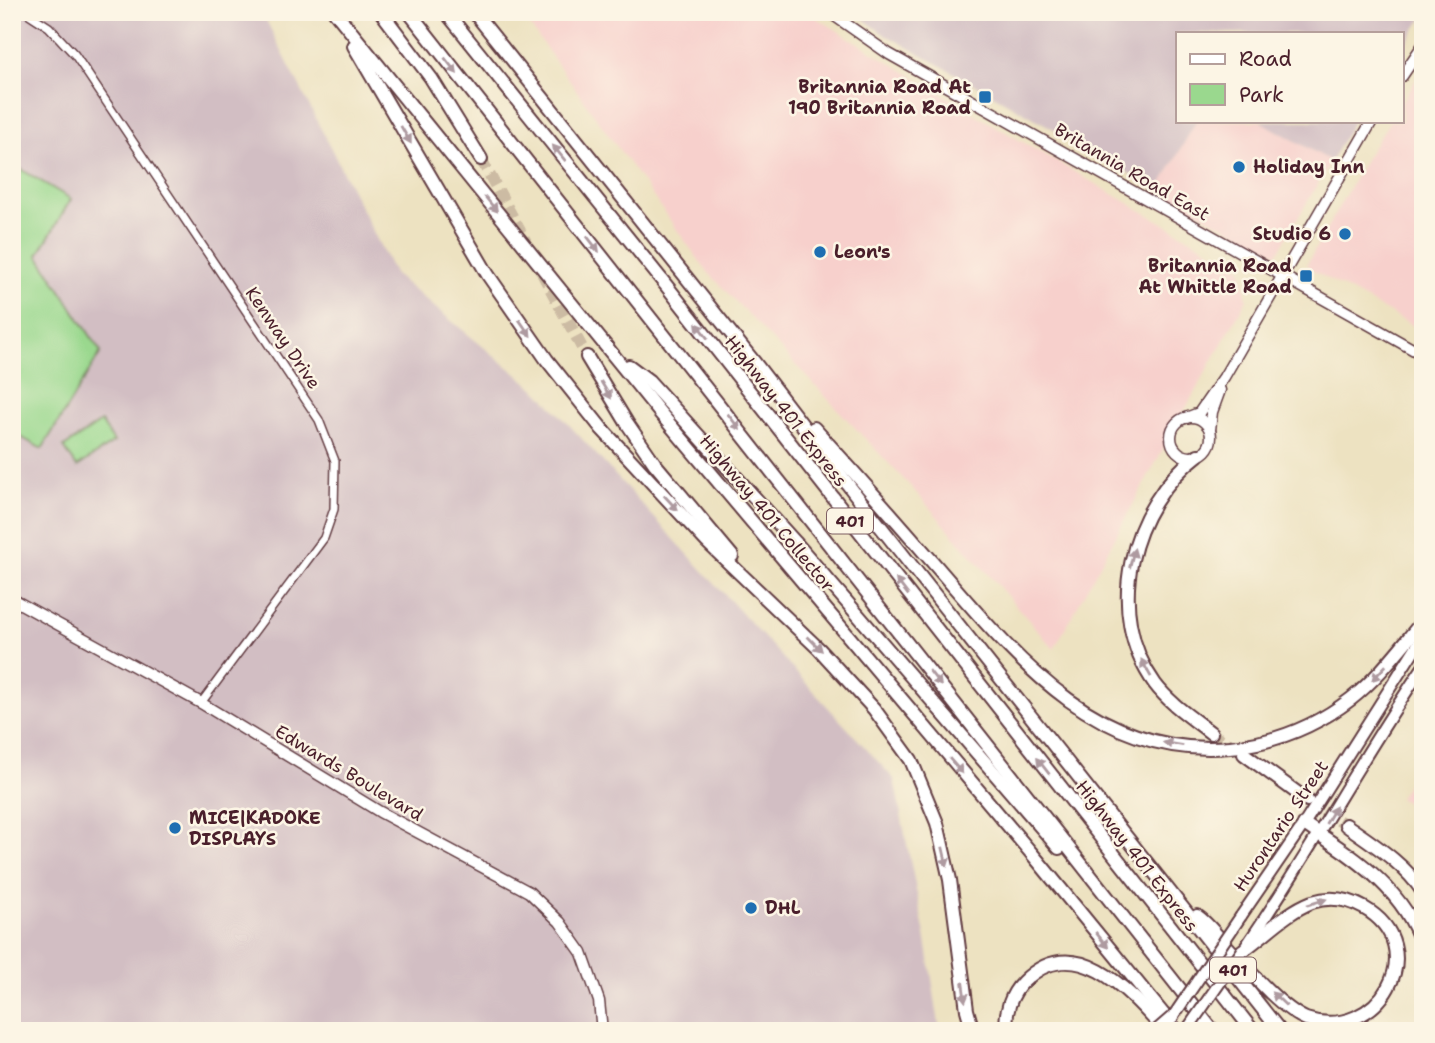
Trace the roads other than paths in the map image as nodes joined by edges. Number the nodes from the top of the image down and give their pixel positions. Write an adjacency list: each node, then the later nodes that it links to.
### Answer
1 (26, 12): 26 (street, Kenway Drive)
2 (335, 12): 14 (highway, Highway 401 Collector, one-way to 14); 21 (highway, one-way to 21)
3 (381, 12): 11 (highway)
4 (409, 12): 36 (highway, 401, one-way to 36)
5 (446, 12): 47 (highway, Highway 401 Express / 401, one-way to 5)
6 (474, 12): 16 (highway, 401)
7 (829, 12): 12 (street, Britannia Road East)
8 (1423, 45): 9 (street)
9 (1404, 73)
10 (1371, 122): 12 (street)
11 (481, 159)
12 (1281, 275): 13 (street, Britannia Road East); 17 (street)
13 (1423, 355)
14 (615, 356): 36 (highway); 39 (highway, Highway 401 Collector, one-way to 39)
15 (587, 357): 21 (highway, one-way to 21)
16 (754, 362): 23 (highway, one-way to 16); 34 (highway, 401)
17 (1224, 377): 18 (street); 19 (street)
18 (1186, 418): 19 (street); 20 (street)
19 (1210, 430): 20 (street)
20 (1198, 455): 27 (highway, one-way to 20)
21 (766, 597): 41 (highway, one-way to 41)
22 (12, 599): 26 (street, Edwards Boulevard)
23 (1423, 621)
24 (1423, 636): 30 (main road, Hurontario Street)
25 (1423, 667): 32 (main road, Hurontario Street, one-way to 25)
26 (201, 703): 40 (street, Edwards Boulevard)
27 (1212, 733)
28 (1244, 754): 29 (highway)
29 (1307, 800)
30 (1304, 824): 32 (highway); 39 (main road, Hurontario Street, bridge)
31 (1346, 825): 33 (highway)
32 (1319, 835): 35 (main road, Hurontario Street); 37 (highway)
33 (1423, 892)
34 (1185, 910): 35 (highway, one-way to 34); 48 (highway, 401)
35 (1257, 936): 38 (highway)
36 (1146, 946): 46 (highway, 401)
37 (1423, 947)
38 (1242, 951): 45 (main road, bridge)
39 (1175, 1025): 43 (highway, bridge); 44 (main road, Hurontario Street, bridge)
40 (602, 1031)
41 (973, 1031)
42 (1007, 1031): 44 (highway)
43 (1157, 1031)
44 (1164, 1031)
45 (1186, 1031)
46 (1213, 1031)
47 (1253, 1031)
48 (1280, 1031)

